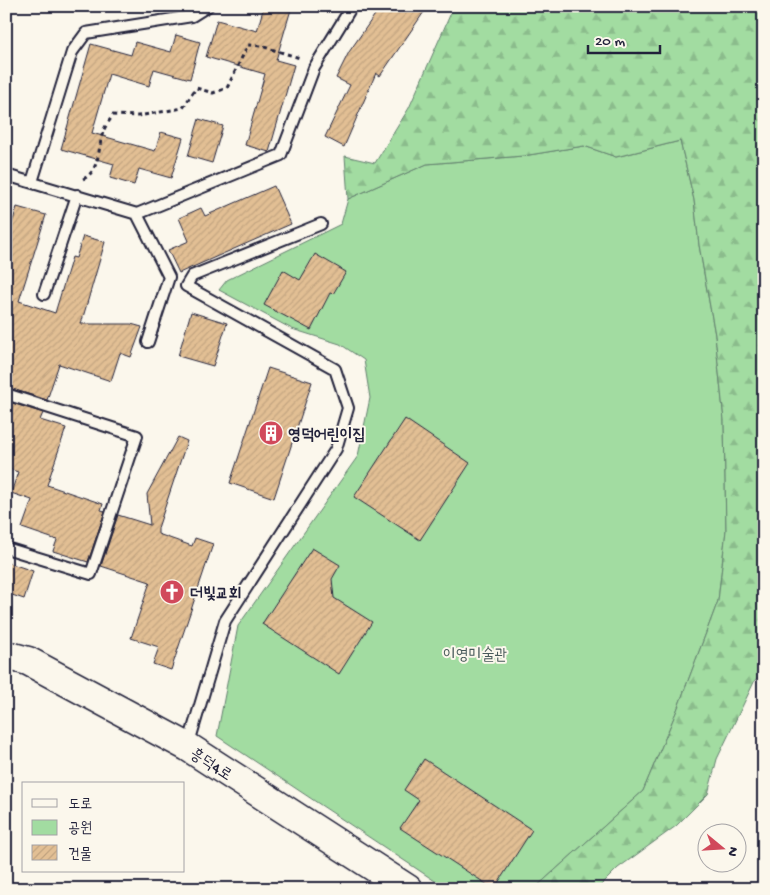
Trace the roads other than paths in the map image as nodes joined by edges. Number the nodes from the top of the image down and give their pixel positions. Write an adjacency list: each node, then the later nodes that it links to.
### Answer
1 (208, 6): 4 (lane)
2 (352, 6): 6 (lane)
3 (6, 174): 4 (lane)
4 (32, 182): 5 (lane)
5 (77, 196): 6 (lane); 8 (lane)
6 (137, 214): 9 (lane)
7 (321, 224): 13 (lane)
8 (44, 294)
9 (148, 342)
10 (6, 394): 11 (lane)
11 (6, 548)
12 (6, 655): 13 (street, 흥덕4로)
13 (188, 747): 14 (street, 흥덕4로)
14 (408, 889)

